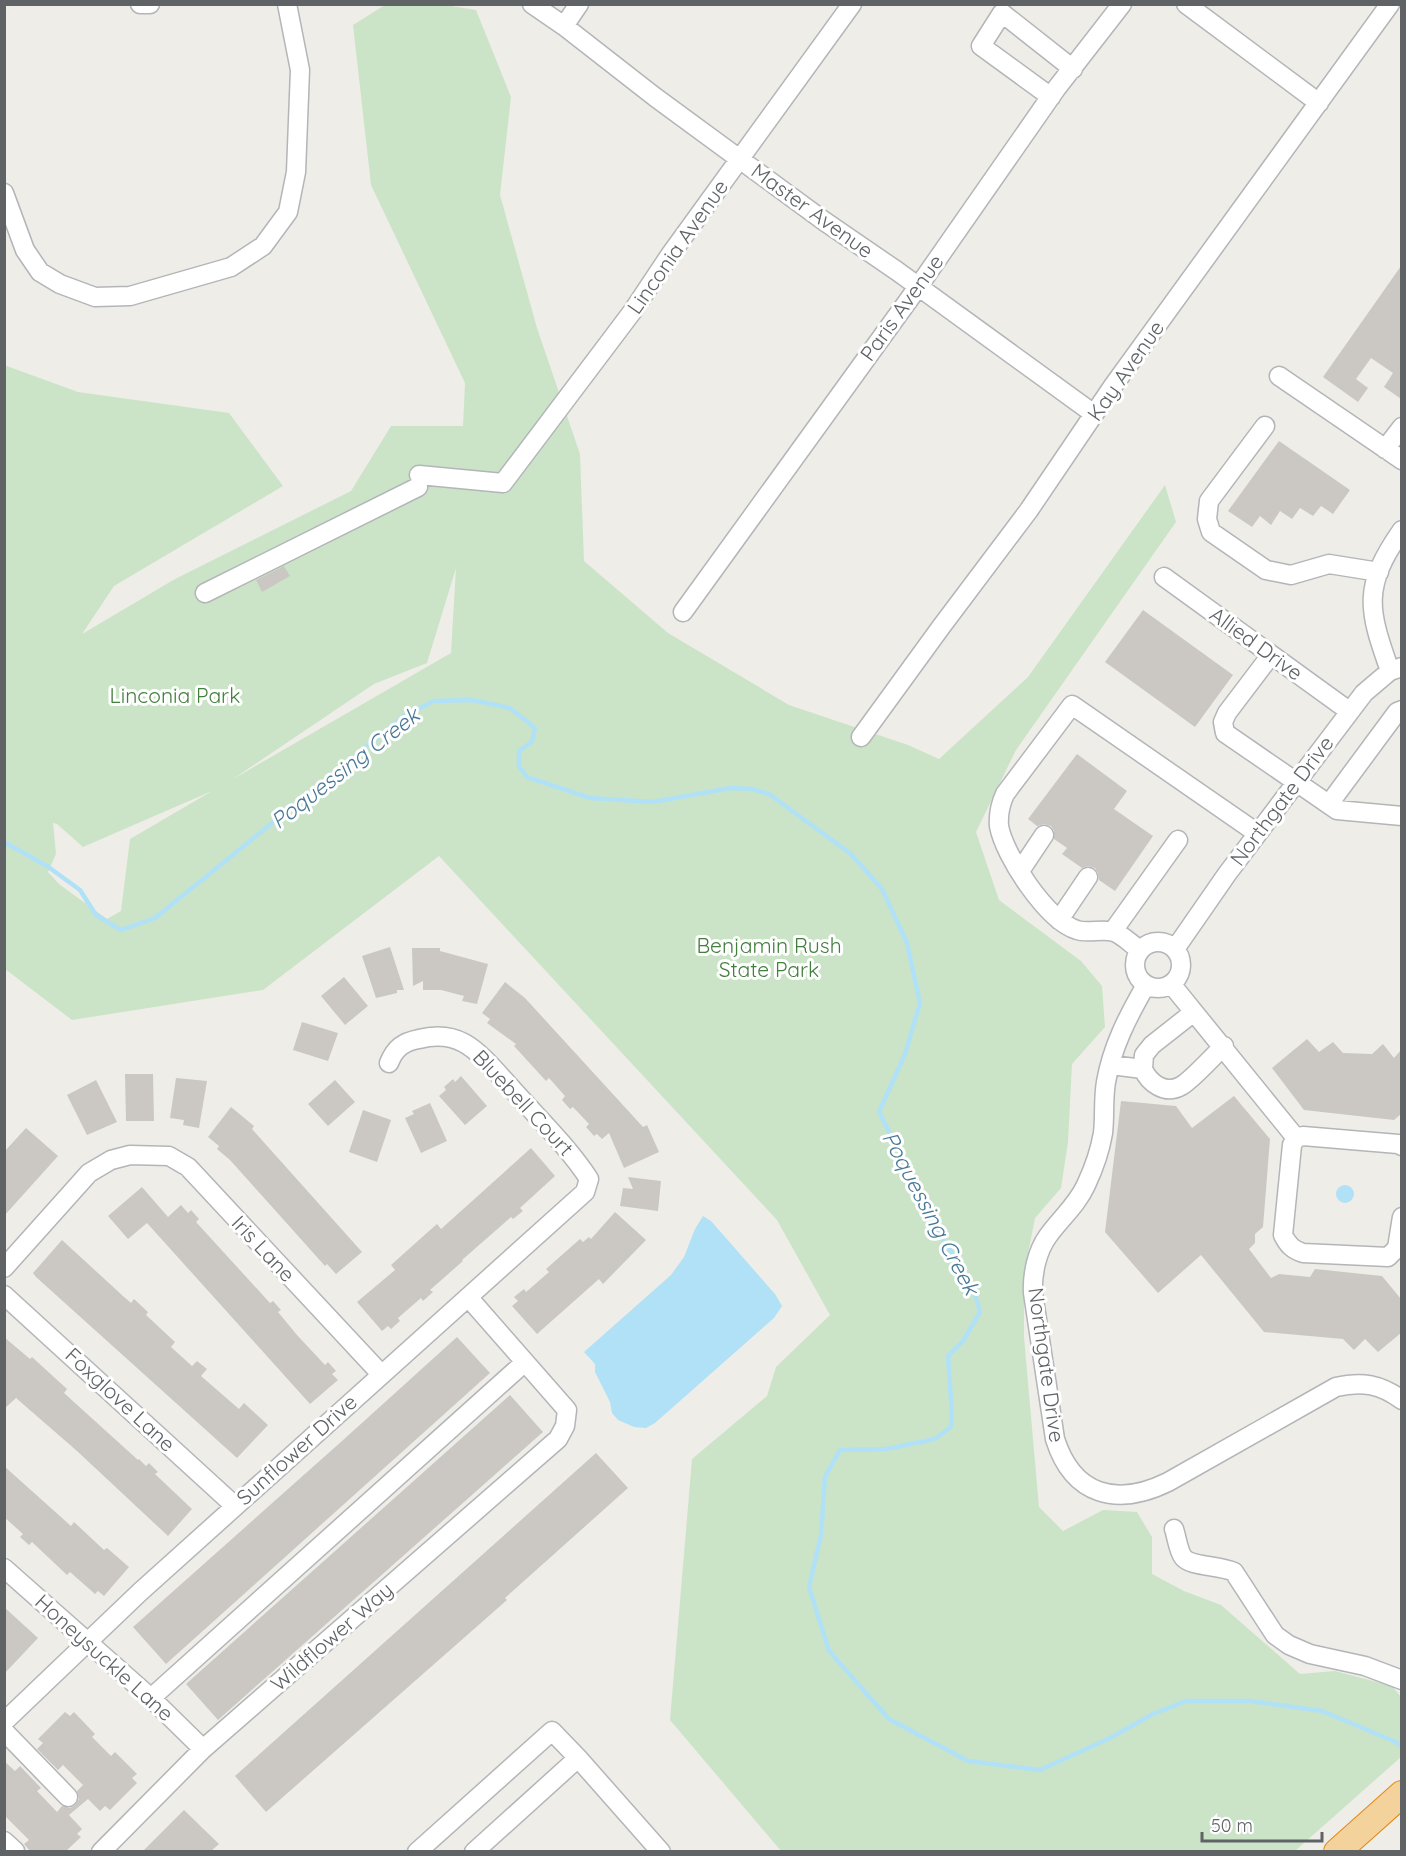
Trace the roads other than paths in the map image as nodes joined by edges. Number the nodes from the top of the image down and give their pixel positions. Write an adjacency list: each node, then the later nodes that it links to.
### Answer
1 (140, 4): 2 (street)
2 (150, 4)
3 (287, 4): 16 (street)
4 (532, 4): 11 (street, Master Avenue)
5 (579, 4): 11 (street)
6 (852, 4): 15 (street, Linconia Avenue)
7 (1122, 4): 12 (street, Paris Avenue)
8 (1186, 4): 14 (street)
9 (1390, 4): 14 (street, Kay Avenue)
10 (997, 9): 12 (street); 13 (street)
11 (564, 26): 15 (street, Master Avenue)
12 (1073, 69): 13 (street, Paris Avenue)
13 (1051, 97): 17 (street, Paris Avenue)
14 (1319, 103): 19 (street, Kay Avenue)
15 (740, 159): 17 (street, Master Avenue); 27 (street, Linconia Avenue)
16 (4, 193)
17 (918, 287): 19 (street, Master Avenue); 28 (street, Paris Avenue)
18 (1279, 376): 22 (street)
19 (1094, 414): 33 (street, Kay Avenue)
20 (1265, 426): 25 (street)
21 (1401, 427): 22 (street)
22 (1385, 449): 23 (street)
23 (1401, 460)
24 (1401, 530): 25 (street)
25 (1379, 572): 30 (street)
26 (1164, 577): 29 (street, Allied Drive)
27 (206, 593)
28 (683, 612)
29 (1271, 655): 32 (street, Allied Drive); 34 (street)
30 (1396, 669): 32 (street, Northgate Drive)
31 (1401, 710): 35 (street)
32 (1349, 711): 34 (street, Northgate Drive)
33 (861, 737)
34 (1296, 781): 35 (street); 37 (street, Northgate Drive)
35 (1329, 804): 36 (street)
36 (1401, 816)
37 (1257, 833): 40 (street); 44 (street, Northgate Drive)
38 (1044, 835): 40 (street)
39 (1178, 840): 43 (street)
40 (1020, 871): 42 (street)
41 (1088, 877): 42 (street)
42 (1059, 920): 43 (street)
43 (1113, 931): 45 (street)
44 (1175, 949): 45 (street); 47 (street)
45 (1140, 951): 46 (street)
46 (1146, 985): 47 (street); 51 (street, Northgate Drive)
47 (1172, 985): 48 (street)
48 (1194, 1012): 49 (street); 52 (street)
49 (1224, 1046): 52 (street); 53 (street)
50 (389, 1064): 55 (street, Bluebell Court)
51 (1111, 1065): 52 (street); 63 (street, Northgate Drive)
52 (1143, 1068)
53 (1296, 1138): 54 (street); 57 (street)
54 (1401, 1146)
55 (590, 1179): 60 (street, Sunflower Drive)
56 (1401, 1217): 57 (street)
57 (1398, 1258)
58 (4, 1268): 62 (street, Iris Lane)
59 (4, 1295): 64 (street, Foxglove Lane)
60 (468, 1297): 61 (street); 62 (street, Sunflower Drive)
61 (525, 1362): 69 (street); 72 (street, Wildflower Way)
62 (381, 1374): 64 (street, Sunflower Drive)
63 (1401, 1400)
64 (235, 1506): 67 (street, Sunflower Drive)
65 (1174, 1529): 68 (street)
66 (4, 1568): 67 (street, Honeysuckle Lane)
67 (88, 1642): 69 (street, Honeysuckle Lane); 70 (street, Sunflower Drive)
68 (1401, 1680)
69 (151, 1698): 72 (street, Honeysuckle Lane)
70 (4, 1722)
71 (4, 1731): 75 (street)
72 (203, 1749): 78 (street, Wildflower Way)
73 (578, 1758): 79 (street); 80 (street); 81 (street)
74 (1399, 1796): 82 (highway)
75 (68, 1797)
76 (4, 1841): 77 (street)
77 (15, 1851)
78 (100, 1851)
79 (417, 1851)
80 (474, 1851)
81 (661, 1851)
82 (1337, 1851)

